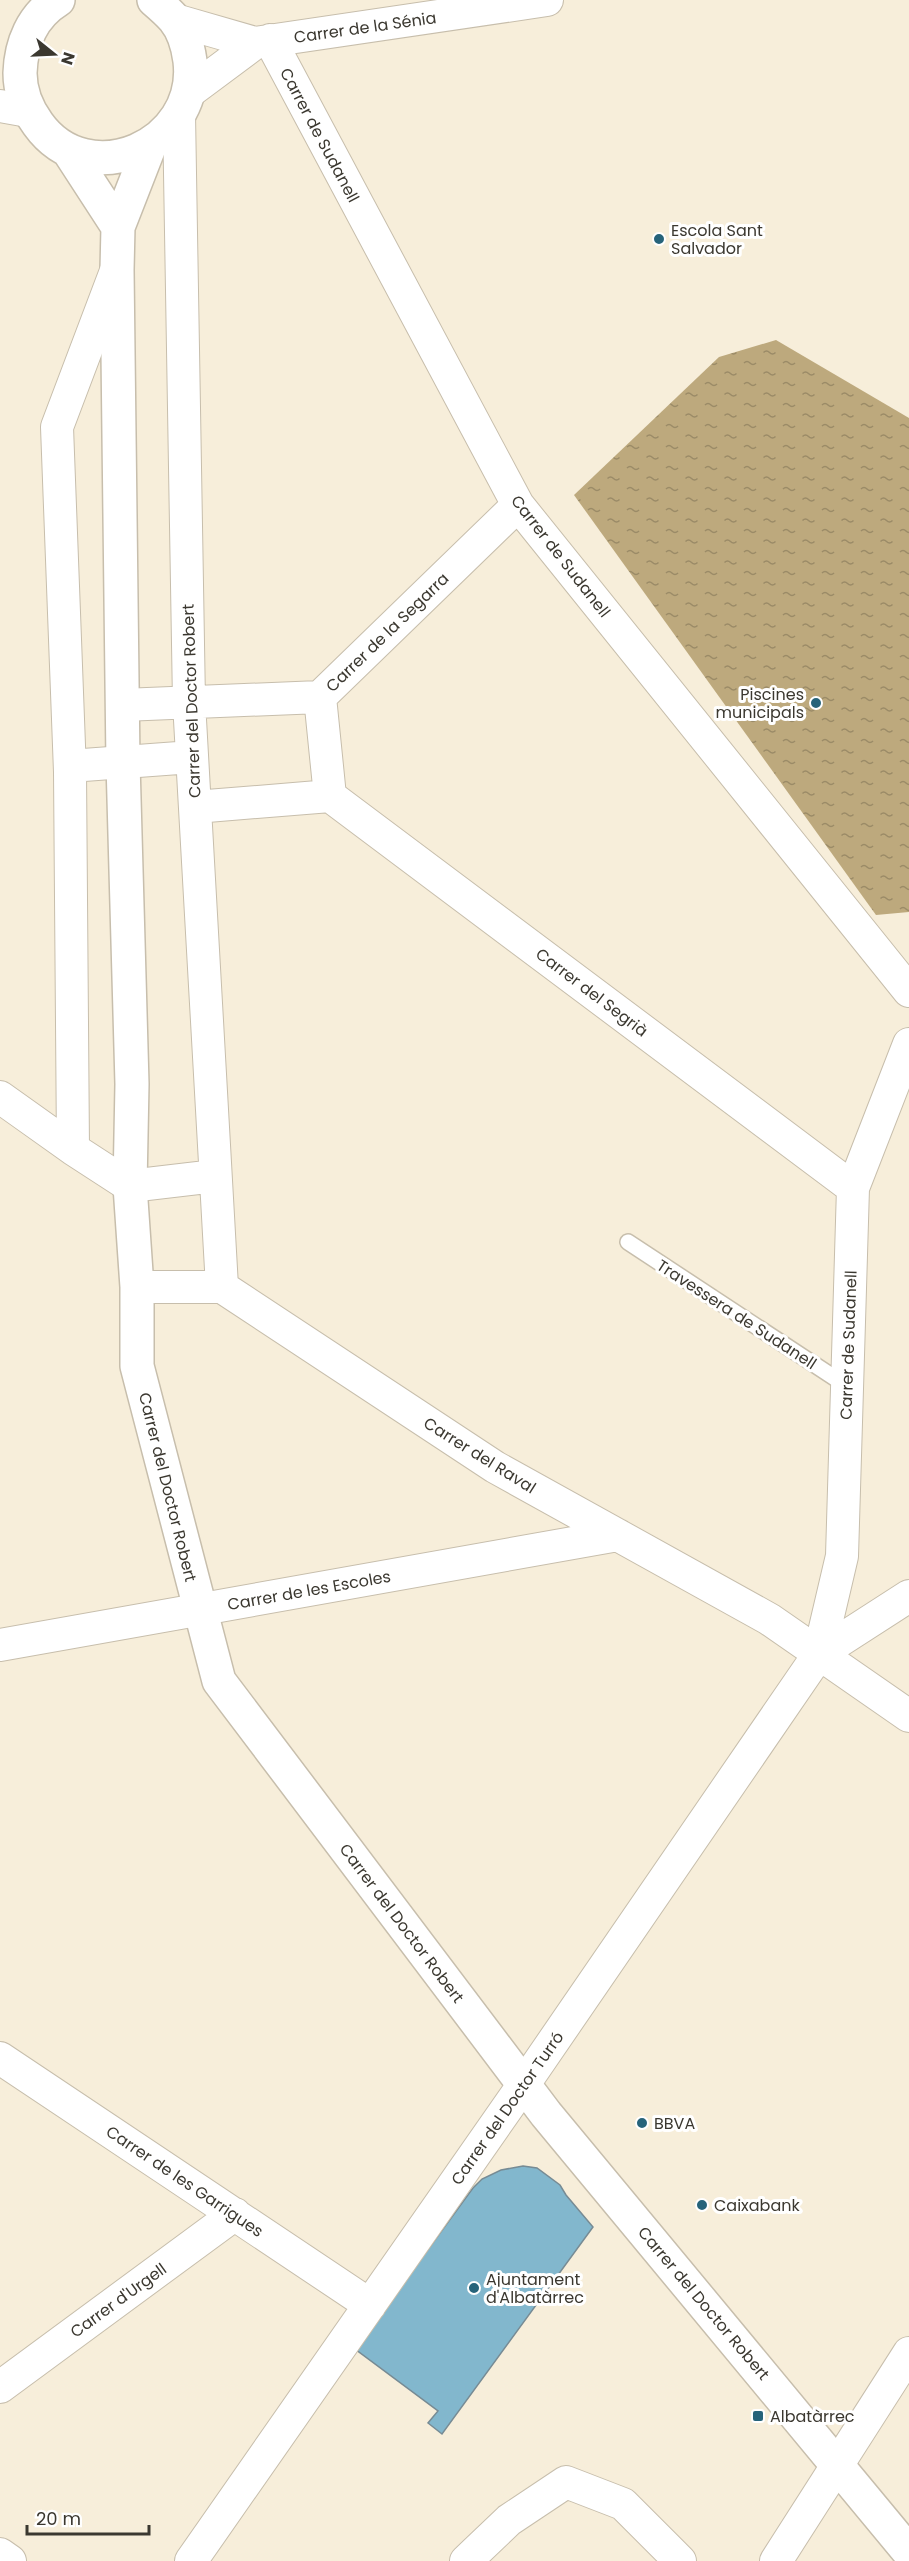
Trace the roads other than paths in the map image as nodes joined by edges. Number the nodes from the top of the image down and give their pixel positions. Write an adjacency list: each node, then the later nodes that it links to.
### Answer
1 (58, 0): 5 (street)
2 (547, 0): 4 (street, Carrer de la Sénia)
3 (164, 10): 4 (street, Carrer de la Sénia); 6 (street)
4 (262, 42): 6 (street, Carrer de la Sénia); 12 (street, Carrer de Sudanell)
5 (10, 61): 7 (street)
6 (183, 104): 8 (street); 14 (street, Carrer del Doctor Robert)
7 (14, 108): 9 (street)
8 (150, 145): 9 (street); 10 (street, Carrer del Doctor Robert)
9 (68, 150): 10 (street)
10 (118, 226): 11 (street, Carrer del Doctor Robert)
11 (117, 270): 15 (street, Carrer del Doctor Robert); 18 (street, Carrer del Doctor Robert)
12 (518, 505): 13 (street, Carrer de la Segarra); 21 (street, Carrer de Sudanell)
13 (320, 697): 14 (street, Carrer de la Segarra); 19 (street)
14 (189, 702): 15 (street, Carrer de la Segarra); 16 (street, Carrer del Doctor Robert)
15 (123, 705): 17 (street, Carrer del Doctor Robert)
16 (192, 757): 17 (street); 20 (street, Carrer del Doctor Robert)
17 (123, 763): 18 (street); 26 (street, Carrer del Doctor Robert)
18 (70, 766): 24 (street, Carrer del Doctor Robert)
19 (330, 796): 20 (street); 27 (street, Carrer del Segrià)
20 (195, 807): 25 (street, Carrer del Doctor Robert)
21 (909, 991)
22 (909, 1044): 27 (street, Carrer de Sudanell)
23 (0, 1097): 24 (street)
24 (73, 1149): 26 (street)
25 (215, 1176): 26 (street); 30 (street, Carrer del Doctor Robert)
26 (130, 1186): 29 (street, Carrer del Doctor Robert)
27 (853, 1188): 31 (street, Carrer de Sudanell)
28 (628, 1242): 31 (lane, Travessera de Sudanell)
29 (136, 1287): 30 (street); 34 (street, Carrer del Doctor Robert)
30 (222, 1287): 32 (street, Carrer del Raval)
31 (847, 1386): 36 (street, Carrer de Sudanell)
32 (618, 1535): 34 (street, Carrer de les Escoles); 36 (street, Carrer del Raval)
33 (909, 1596): 36 (street)
34 (200, 1609): 35 (street, Carrer de les Escoles); 39 (street, Carrer del Doctor Robert)
35 (0, 1645)
36 (819, 1654): 37 (street, Carrer del Raval); 39 (street, Carrer del Doctor Turró)
37 (909, 1716)
38 (0, 2058): 40 (street, Carrer de les Garrigues)
39 (524, 2085): 41 (street, Carrer del Doctor Turró); 44 (street, Carrer del Doctor Robert)
40 (235, 2214): 41 (street, Carrer de les Garrigues); 43 (street, Carrer d'Urgell)
41 (370, 2305): 48 (street, Carrer del Doctor Turró)
42 (909, 2353): 44 (street)
43 (0, 2387)
44 (838, 2463): 45 (street, Carrer del Doctor Robert); 51 (street)
45 (909, 2552)
46 (0, 2554): 47 (street)
47 (10, 2561)
48 (191, 2561)
49 (466, 2561): 50 (street)
50 (680, 2561)
51 (776, 2561)

